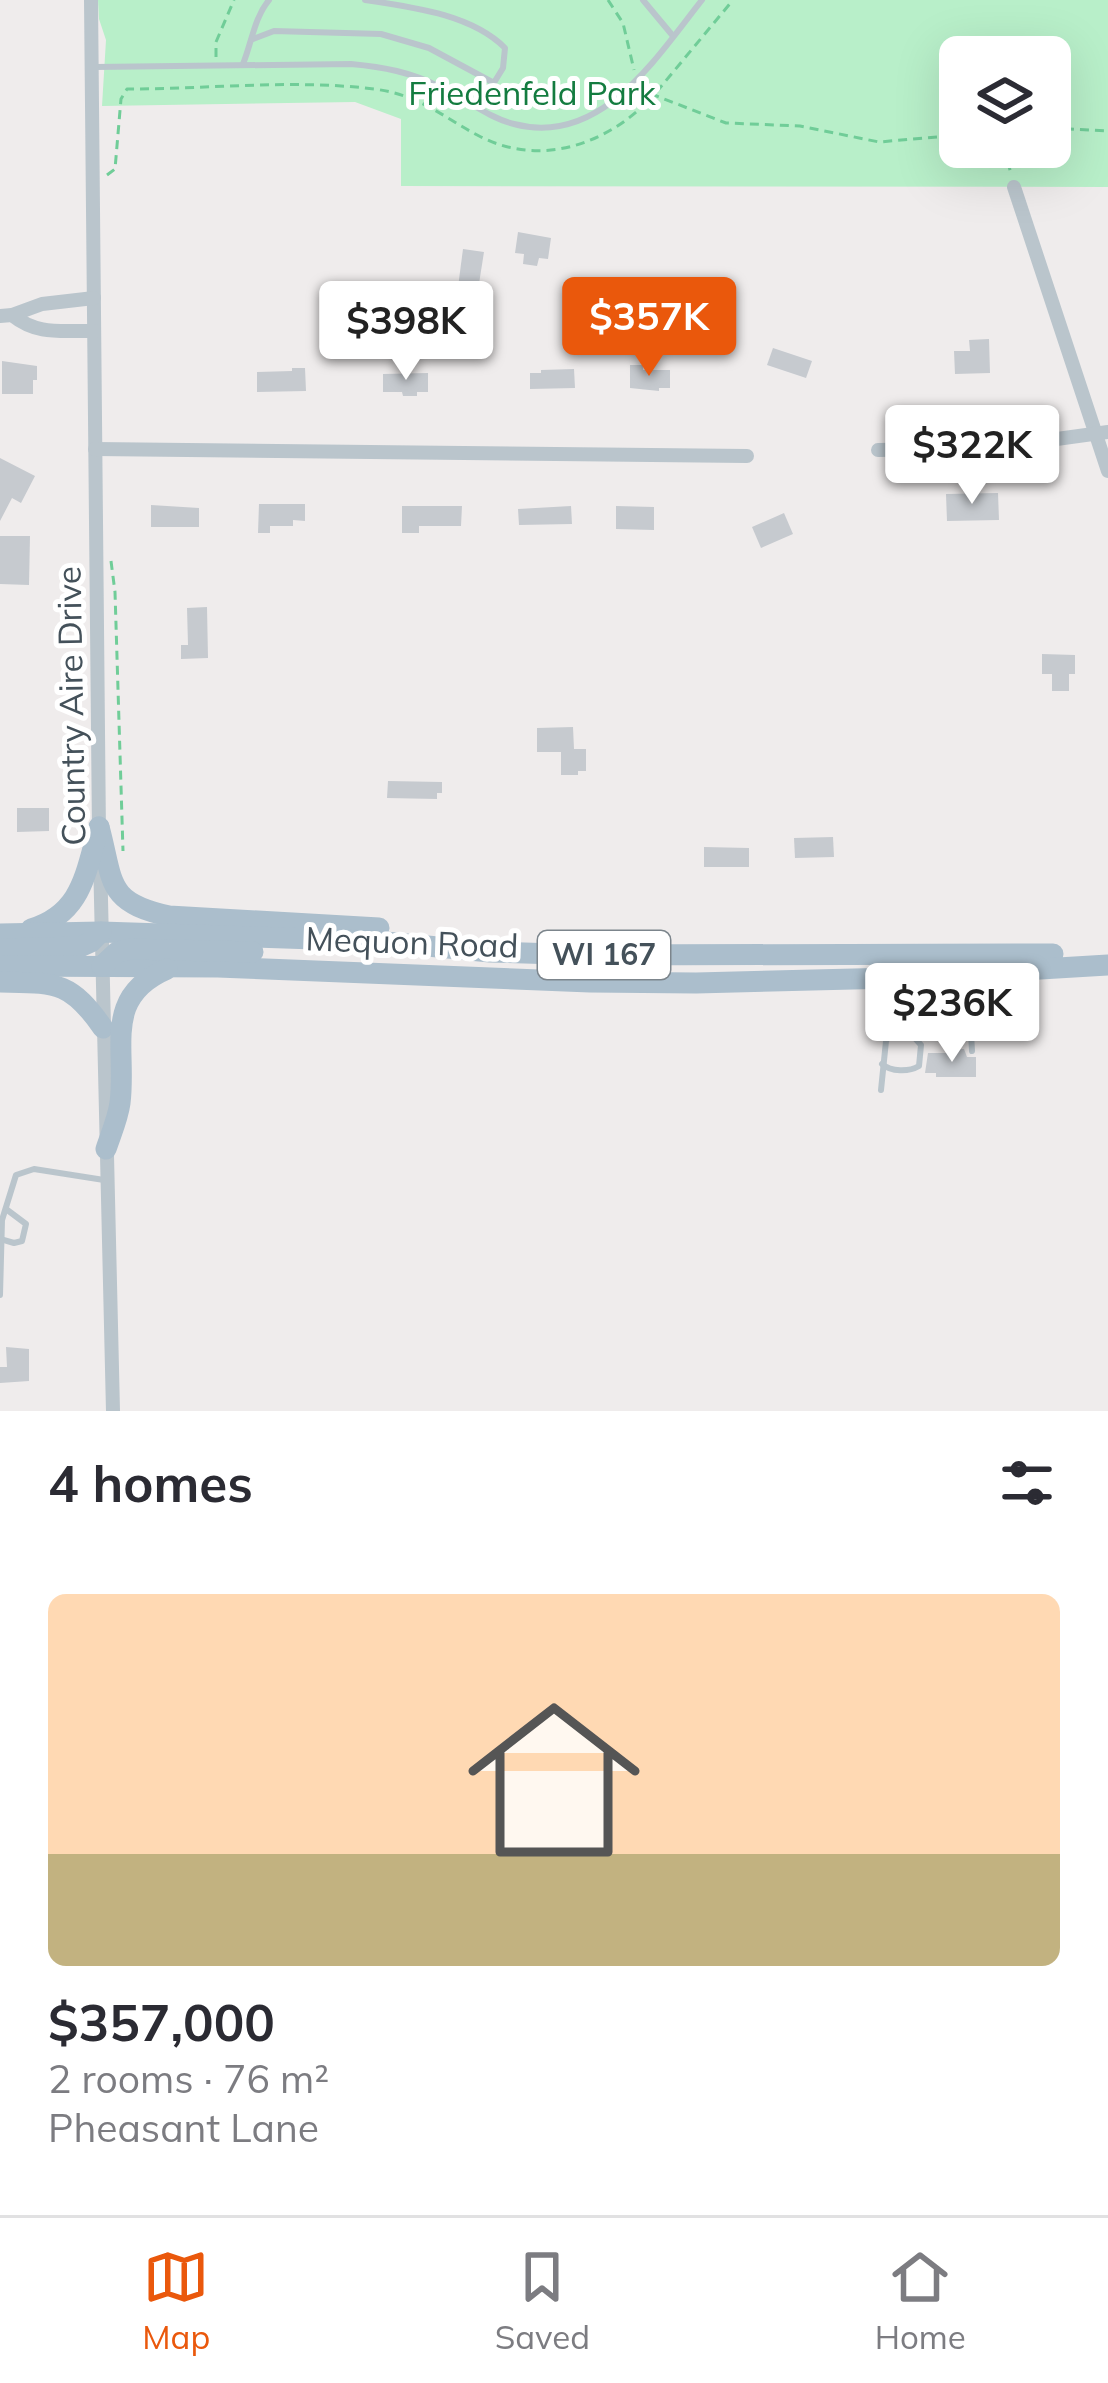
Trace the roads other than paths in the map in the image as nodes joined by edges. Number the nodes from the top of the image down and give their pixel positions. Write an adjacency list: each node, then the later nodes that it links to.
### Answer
1 (91, 0): 9 (street, Country Aire Drive)
2 (269, 0): 7 (lane)
3 (365, 0): 10 (lane)
4 (643, 0): 6 (lane)
5 (702, 0): 6 (lane)
6 (673, 36): 11 (lane)
7 (253, 39): 8 (lane); 10 (lane)
8 (243, 64): 9 (lane); 11 (lane)
9 (92, 67): 13 (street, Country Aire Drive)
10 (494, 83): 11 (lane)
11 (479, 107)
12 (1015, 187): 16 (street)
13 (94, 298): 14 (street); 15 (street, Country Aire Drive)
14 (6, 315): 15 (street)
15 (94, 331): 17 (street, Country Aire Drive)
16 (1102, 434): 18 (street); 20 (street)
17 (95, 449): 19 (street); 21 (street, Country Aire Drive)
18 (878, 451)
19 (747, 456)
20 (1108, 472)
21 (99, 827): 22 (street, Country Aire Drive); 23 (main road); 25 (main road)
22 (101, 932): 23 (main road, Mequon Road / WI 167); 24 (main road, Mequon Road / WI 167); 29 (street, Country Aire Drive)
23 (6, 939)
24 (421, 944): 25 (main road, Mequon Road / WI 167); 29 (main road)
25 (478, 951): 26 (main road, Mequon Road / WI 167)
26 (1108, 954)
27 (1108, 965): 31 (main road, Mequon Road / WI 167)
28 (0, 966): 29 (main road, Mequon Road / WI 167)
29 (102, 966): 30 (main road, Mequon Road / WI 167); 34 (street, Country Aire Drive)
30 (170, 967): 31 (main road, Mequon Road / WI 167); 41 (main road)
31 (905, 978): 33 (lane)
32 (0, 982): 34 (main road)
33 (899, 1019): 35 (lane); 39 (lane)
34 (103, 1028): 41 (street, Country Aire Drive)
35 (909, 1033): 37 (lane); 39 (lane)
36 (982, 1033): 37 (lane)
37 (971, 1034): 38 (lane)
38 (972, 1051)
39 (882, 1064): 40 (lane)
40 (881, 1090)
41 (106, 1149): 42 (street, Country Aire Drive)
42 (107, 1181): 43 (lane); 46 (street, Country Aire Drive)
43 (6, 1209): 44 (lane); 44 (lane)
44 (0, 1239): 45 (lane)
45 (0, 1295)
46 (113, 1411)

